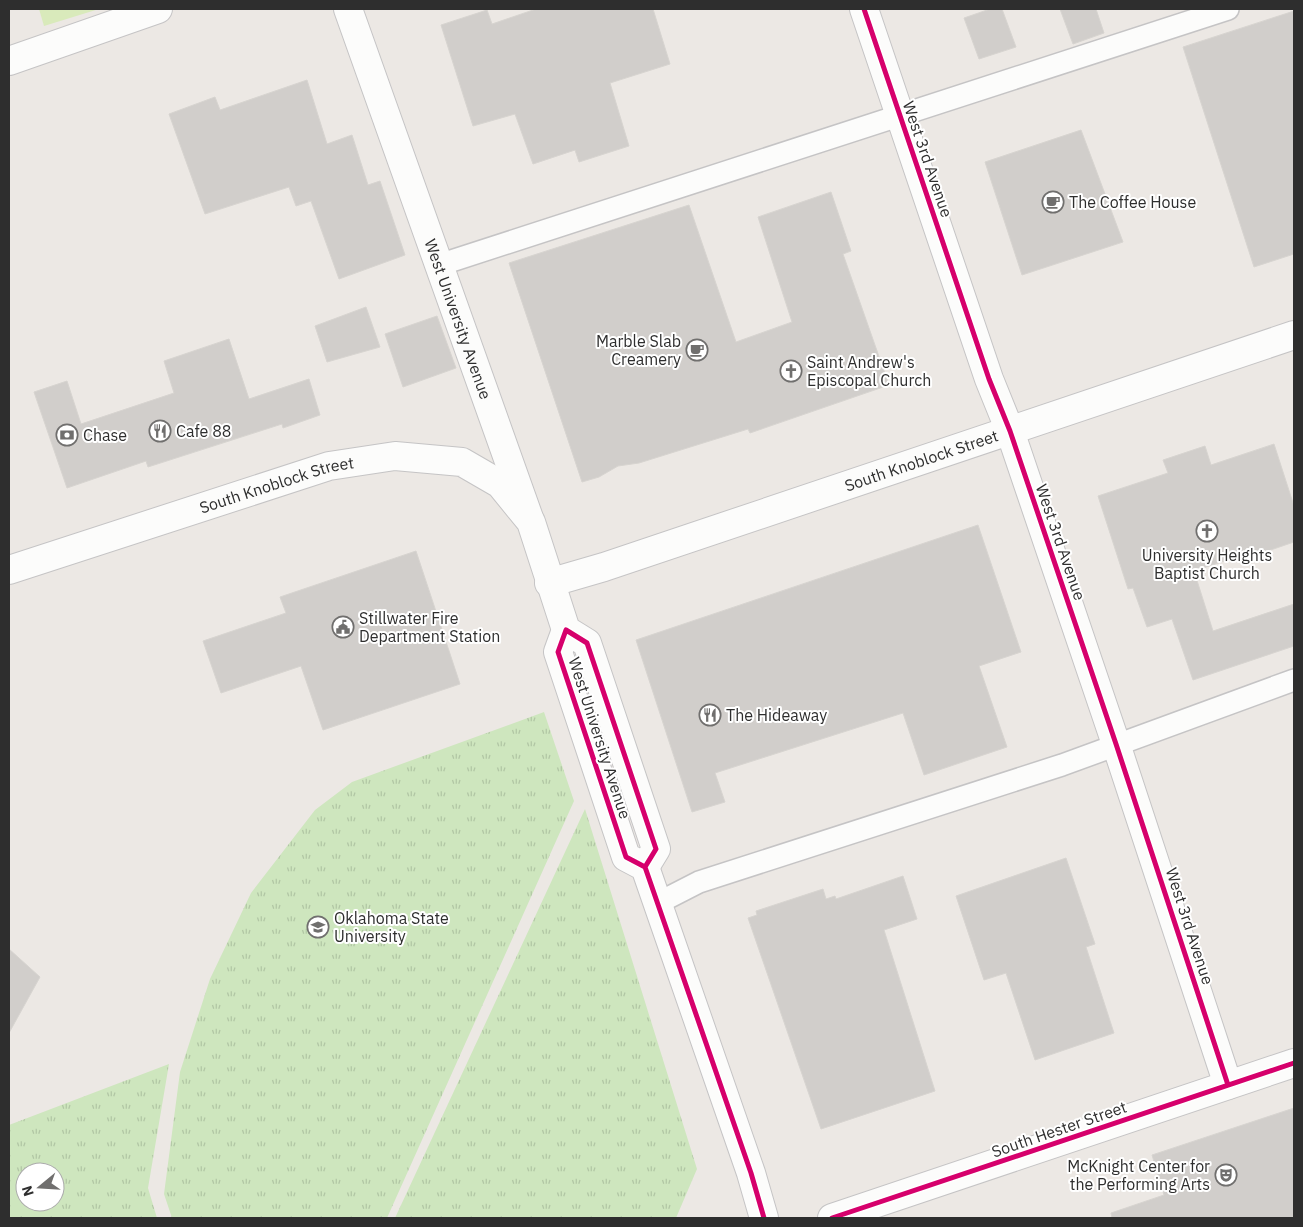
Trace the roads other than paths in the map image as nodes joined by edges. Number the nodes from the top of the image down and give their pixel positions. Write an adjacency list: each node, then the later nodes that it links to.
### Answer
1 (158, 9): 5 (street)
2 (348, 9): 7 (street, West University Avenue)
3 (864, 9): 6 (street, West 3rd Avenue)
4 (1228, 9): 6 (lane)
5 (9, 61)
6 (900, 115): 7 (lane); 9 (street, West 3rd Avenue)
7 (439, 265): 10 (street, West University Avenue)
8 (1294, 335): 9 (street, South Knoblock Street)
9 (1010, 431): 12 (street, South Knoblock Street); 14 (street, West 3rd Avenue)
10 (531, 522): 11 (street, South Knoblock Street); 12 (street, West University Avenue)
11 (9, 570)
12 (549, 584): 15 (street, West University Avenue)
13 (1294, 680): 14 (lane)
14 (1116, 744): 15 (lane); 17 (street, West 3rd Avenue)
15 (658, 903): 18 (street, West University Avenue)
16 (1294, 1063): 17 (street, South Hester Street)
17 (1228, 1085): 19 (street, South Hester Street)
18 (764, 1218)
19 (832, 1218)

